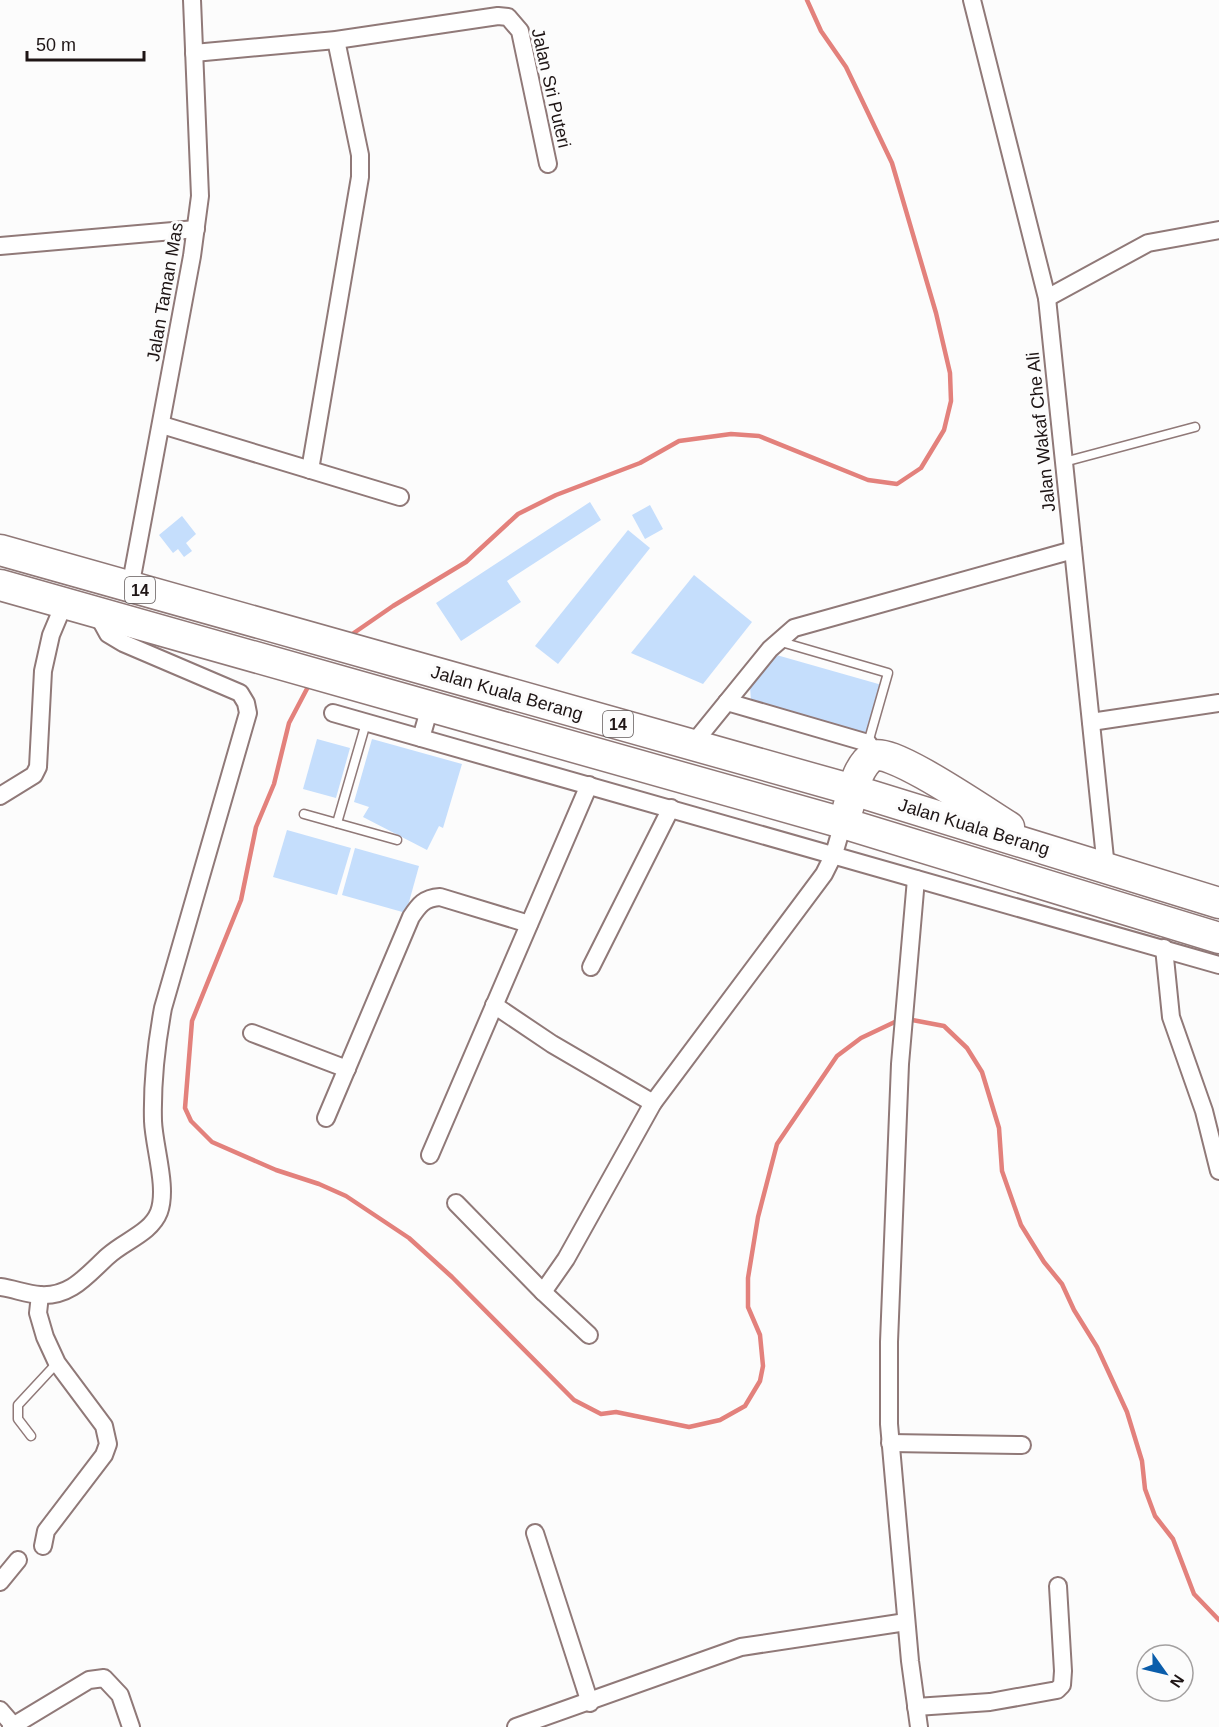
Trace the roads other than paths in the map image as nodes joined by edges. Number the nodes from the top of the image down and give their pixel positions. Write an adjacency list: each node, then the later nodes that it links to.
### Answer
1 (192, 0): 4 (street, Jalan Taman Mas)
2 (972, 0): 9 (street, Jalan Wakaf Che Ali)
3 (336, 40): 4 (street, Jalan Sri Puteri); 5 (street, Jalan Sri Puteri); 13 (street)
4 (194, 53): 6 (street, Jalan Taman Mas)
5 (548, 164)
6 (196, 230): 8 (street); 10 (street, Jalan Taman Mas)
7 (1219, 230): 9 (street)
8 (0, 246)
9 (1047, 298): 12 (street, Jalan Wakaf Che Ali)
10 (162, 425): 13 (street); 18 (street, Jalan Taman Mas)
11 (1195, 427): 12 (lane)
12 (1064, 462): 16 (street, Jalan Wakaf Che Ali)
13 (310, 470): 14 (street)
14 (400, 497)
15 (0, 550): 18 (highway, Jalan Kuala Berang / 14)
16 (1073, 550): 21 (street); 26 (street, Jalan Wakaf Che Ali)
17 (0, 585): 19 (highway, Jalan Kuala Berang / 14)
18 (130, 588): 29 (highway, Jalan Kuala Berang / 14)
19 (64, 604): 20 (highway, Jalan Kuala Berang / 14); 33 (street)
20 (97, 614): 24 (highway, Jalan Kuala Berang / 14); 59 (street)
21 (777, 641): 22 (street); 30 (lane)
22 (726, 702): 29 (street); 30 (street)
23 (1219, 703): 26 (street)
24 (430, 707): 28 (street); 37 (highway, Jalan Kuala Berang / 14)
25 (333, 713): 27 (street)
26 (1091, 722): 41 (street, Jalan Wakaf Che Ali)
27 (366, 723): 28 (street); 36 (lane)
28 (421, 738): 31 (street)
29 (692, 745): 32 (highway, Jalan Kuala Berang / 14)
30 (871, 749): 32 (highway); 39 (highway)
31 (589, 785): 34 (street); 44 (street)
32 (853, 790): 37 (highway); 39 (highway, Jalan Kuala Berang / 14)
33 (0, 796)
34 (671, 808): 40 (street); 48 (street)
35 (304, 814): 36 (lane)
36 (338, 823): 38 (lane)
37 (843, 823): 40 (street); 45 (highway, Jalan Kuala Berang / 14)
38 (397, 840)
39 (1044, 849): 41 (highway, Jalan Kuala Berang / 14)
40 (834, 854): 42 (street); 52 (street)
41 (1106, 868): 43 (highway, Jalan Kuala Berang / 14)
42 (916, 879): 46 (street); 63 (street)
43 (1219, 903)
44 (529, 924): 49 (street); 51 (street)
45 (1219, 938)
46 (1164, 948): 47 (street); 55 (street)
47 (1219, 965)
48 (591, 967)
49 (494, 1005): 52 (street); 54 (street)
50 (252, 1033): 51 (street)
51 (346, 1069): 53 (street)
52 (653, 1102): 58 (street)
53 (326, 1118)
54 (430, 1155)
55 (1219, 1171)
56 (456, 1203): 58 (street)
57 (0, 1287): 59 (street)
58 (543, 1292): 60 (street)
59 (40, 1295): 61 (street)
60 (589, 1335)
61 (57, 1363): 62 (lane); 66 (street)
62 (31, 1437)
63 (890, 1443): 64 (street); 70 (street)
64 (1022, 1446)
65 (535, 1533): 71 (street)
66 (43, 1546)
67 (18, 1560): 68 (street)
68 (0, 1582)
69 (1058, 1586): 72 (street)
70 (906, 1622): 71 (street); 72 (street)
71 (590, 1702): 76 (street)
72 (916, 1707): 77 (street)
73 (0, 1710): 74 (street)
74 (12, 1726): 75 (street)
75 (131, 1727)
76 (516, 1727)
77 (919, 1727)

